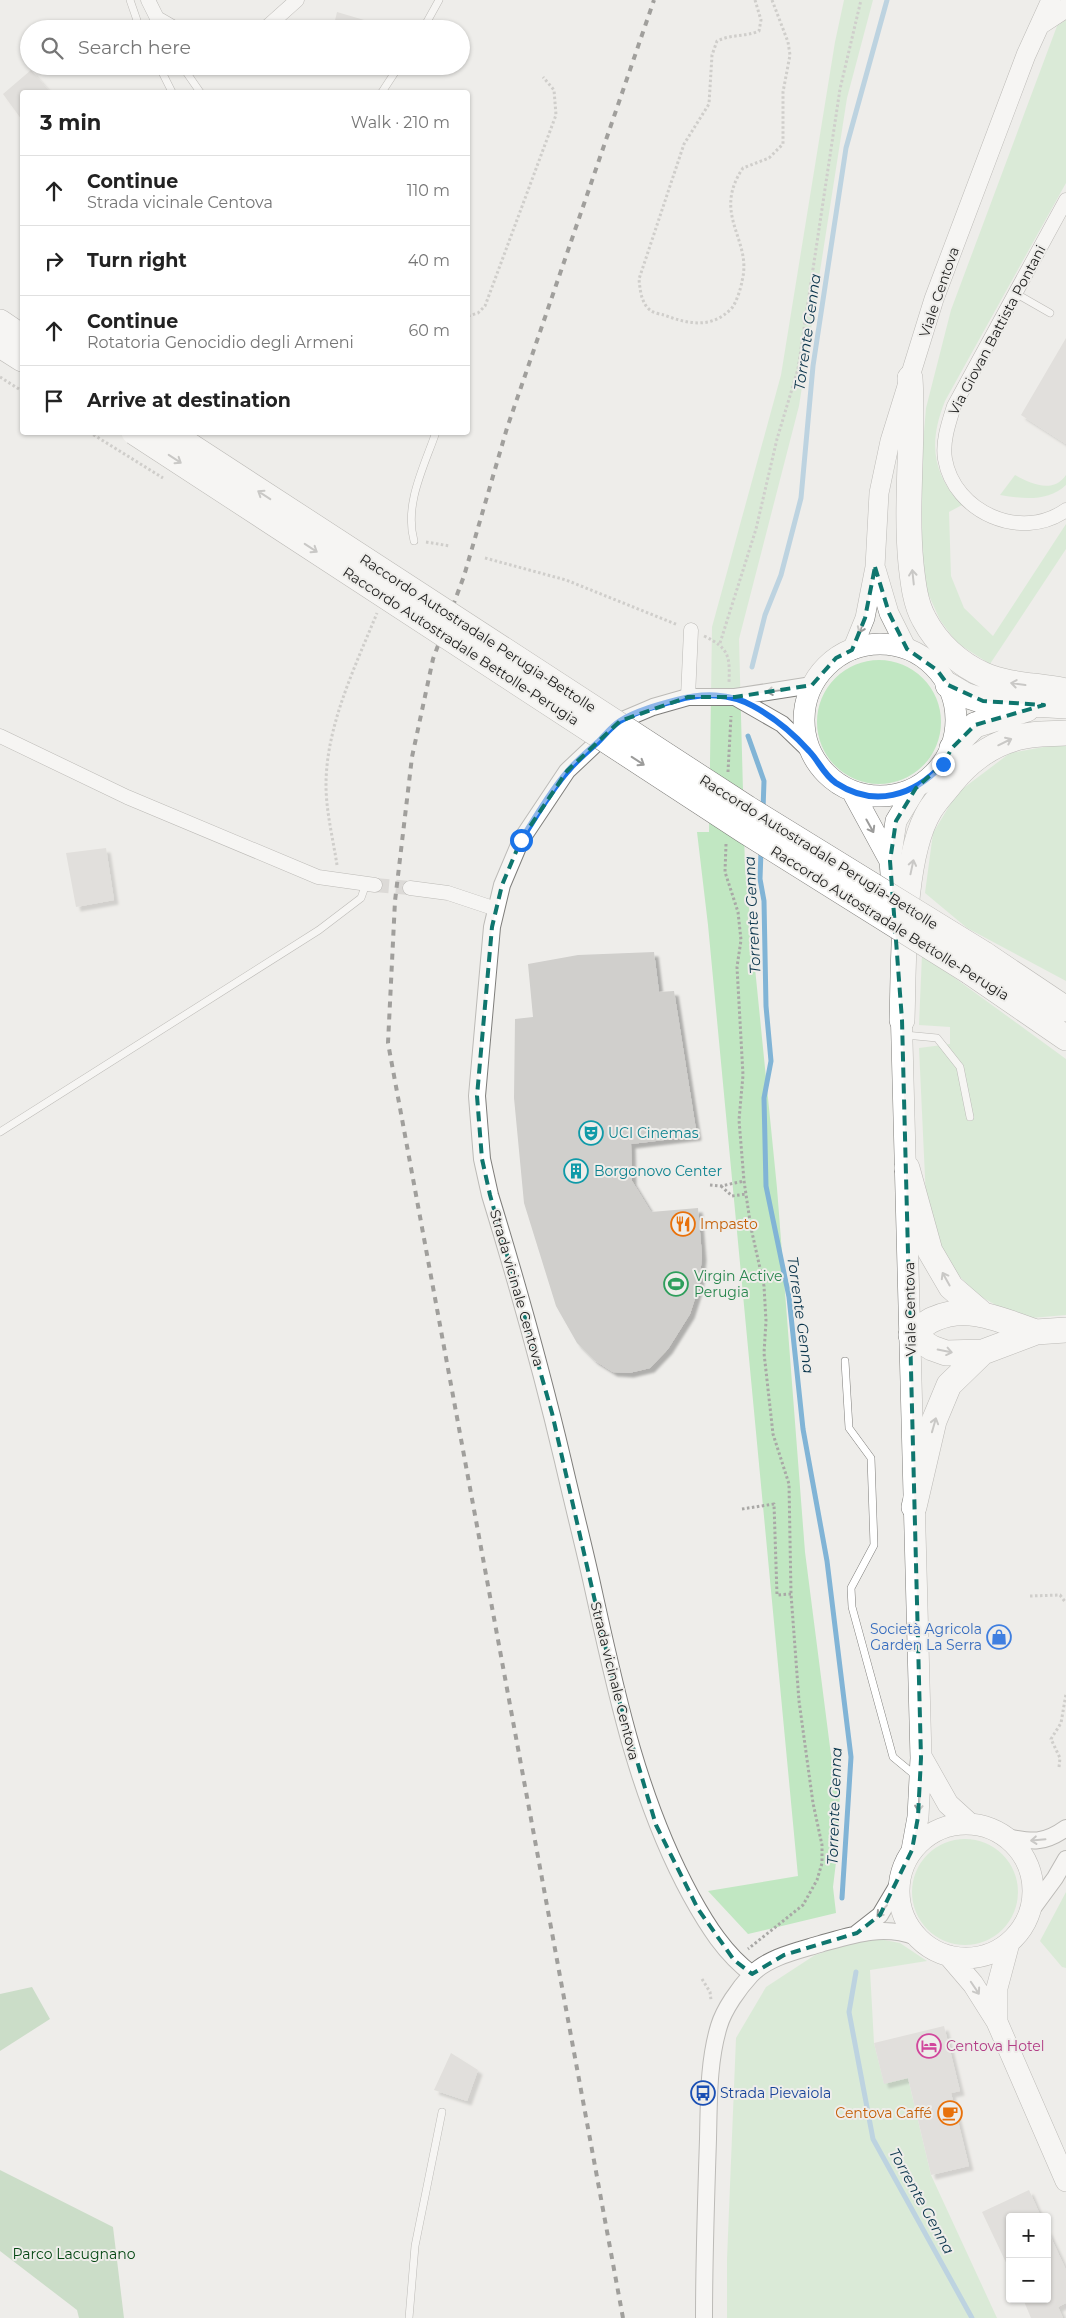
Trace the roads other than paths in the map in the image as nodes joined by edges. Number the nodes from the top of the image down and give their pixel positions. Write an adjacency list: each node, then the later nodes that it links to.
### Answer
1 (130, 0): 7 (lane)
2 (148, 0): 8 (street)
3 (297, 0): 9 (street)
4 (439, 0): 10 (lane)
5 (1052, 0): 11 (main road, Viale Centova)
6 (1066, 8): 11 (main road)
7 (137, 20)
8 (158, 20)
9 (275, 20)
10 (428, 20)
11 (1039, 26): 25 (main road, Viale Centova)
12 (163, 75): 15 (lane)
13 (188, 75): 16 (lane)
14 (393, 75): 17 (lane)
15 (171, 90)
16 (199, 90)
17 (383, 90)
18 (1066, 200): 19 (street, Via Giovan Battista Pontani)
19 (1015, 293): 20 (lane); 29 (street, Via Giovan Battista Pontani)
20 (1050, 313)
21 (0, 322): 22 (highway)
22 (20, 336)
23 (0, 345): 24 (highway)
24 (20, 359)
25 (910, 378): 31 (main road, Viale Centova); 38 (highway, one-way to 25)
26 (139, 435): 51 (highway, Raccordo Autostradale Bettolle-Perugia, one-way to 51, bridge)
27 (174, 435): 51 (highway, Raccordo Autostradale Perugia-Bettolle, one-way to 27, bridge)
28 (435, 435): 30 (lane)
29 (1066, 510)
30 (414, 541)
31 (875, 566): 33 (main road); 34 (main road, one-way to 34)
32 (690, 630): 39 (street)
33 (907, 649): 34 (main road); 36 (main road)
34 (852, 650): 35 (main road)
35 (812, 685): 37 (street, Strada vicinale Centova, one-way to 37); 44 (main road)
36 (948, 685): 40 (highway); 43 (main road)
37 (732, 690): 39 (street, Strada vicinale Centova); 44 (street)
38 (1066, 691)
39 (688, 697): 50 (street, Strada vicinale Centova)
40 (1055, 705): 43 (highway)
41 (1066, 733): 54 (highway, one-way to 41)
42 (0, 736): 48 (street)
43 (952, 748): 45 (main road)
44 (810, 752): 46 (main road)
45 (916, 788): 46 (main road); 47 (main road)
46 (852, 791): 47 (main road, one-way to 47)
47 (890, 861): 54 (main road, Viale Centova)
48 (371, 885): 58 (lane)
49 (410, 888): 50 (street)
50 (496, 909): 80 (street, Strada vicinale Centova)
51 (980, 970): 52 (highway); 53 (highway, Raccordo Autostradale Perugia-Bettolle); 55 (highway, Raccordo Autostradale Bettolle-Perugia); 56 (highway)
52 (1066, 994)
53 (1066, 1008)
54 (902, 1027): 57 (lane); 59 (main road, Viale Centova)
55 (1066, 1038)
56 (1066, 1051)
57 (970, 1117)
58 (0, 1132)
59 (907, 1168): 60 (highway, one-way to 59); 63 (main road, Viale Centova)
60 (980, 1312): 62 (highway); 63 (highway)
61 (1066, 1330): 62 (highway)
62 (1036, 1332): 64 (highway)
63 (911, 1335): 64 (highway, one-way to 64); 66 (main road, Viale Centova)
64 (983, 1352): 66 (highway, one-way to 64)
65 (845, 1361): 68 (lane)
66 (914, 1506): 67 (main road, Viale Centova)
67 (921, 1758): 68 (main road, Viale Centova); 69 (main road, Viale Centova)
68 (920, 1780): 72 (main road, Viale Centova, one-way to 72)
69 (970, 1824): 71 (main road); 72 (main road)
70 (1066, 1828): 71 (street, one-way to 71)
71 (1006, 1837): 75 (main road)
72 (912, 1850): 74 (main road)
73 (1066, 1859): 75 (street)
74 (899, 1882): 76 (street, one-way to 76); 77 (main road)
75 (1030, 1912): 78 (main road)
76 (857, 1933): 77 (street); 80 (street)
77 (916, 1937): 79 (main road)
78 (1009, 1943): 79 (main road); 81 (main road)
79 (949, 1956): 81 (main road, one-way to 81)
80 (752, 1974): 85 (street)
81 (997, 2022): 83 (main road)
82 (442, 2112): 84 (lane)
83 (1066, 2181)
84 (410, 2318)
85 (704, 2318)

